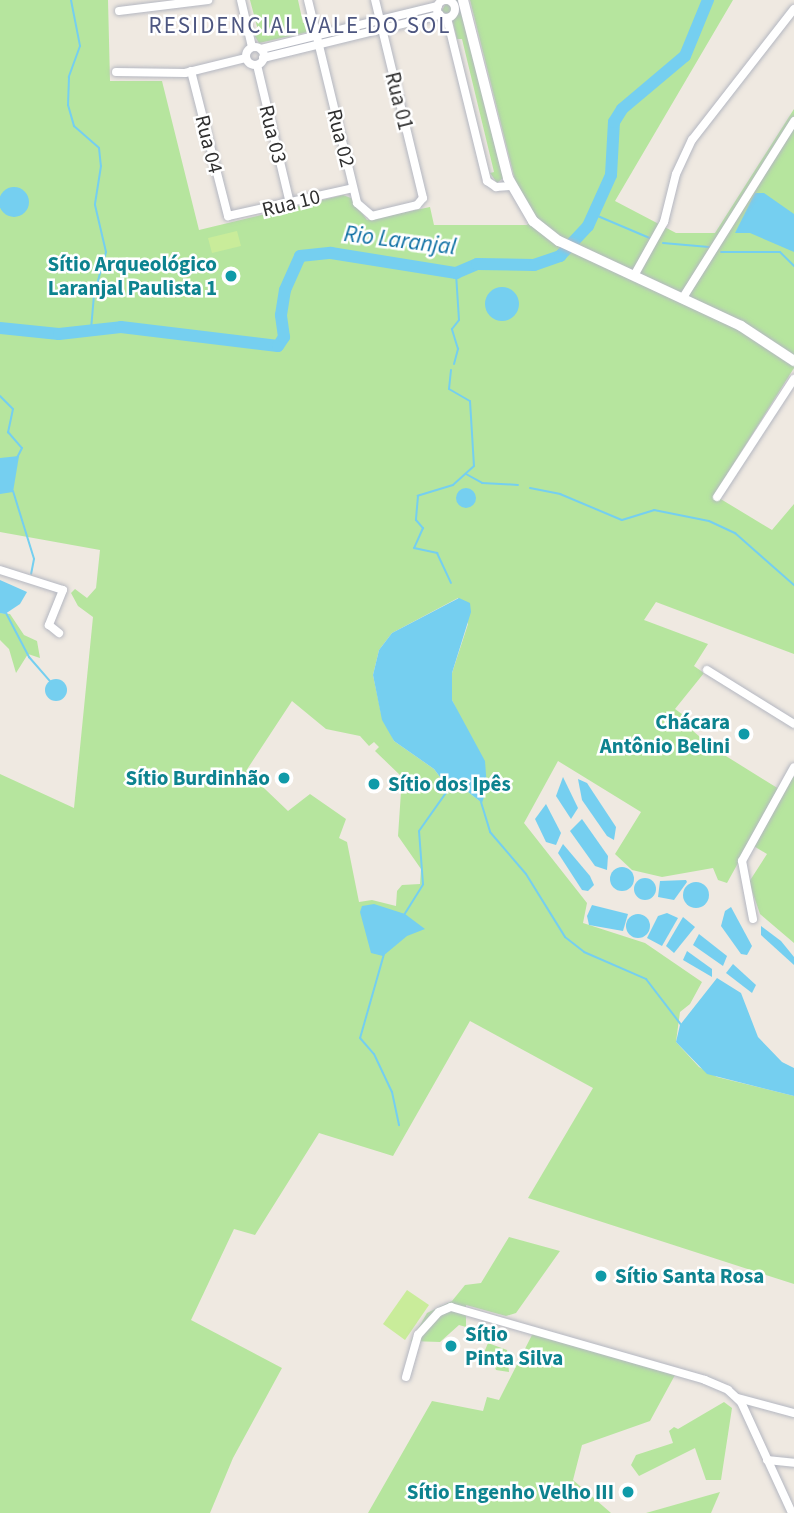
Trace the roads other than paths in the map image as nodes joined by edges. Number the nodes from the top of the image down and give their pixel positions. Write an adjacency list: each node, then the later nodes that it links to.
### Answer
1 (208, 0): 8 (street)
2 (241, 0): 12 (street, Rua 03)
3 (308, 0): 11 (street, Rua 02)
4 (375, 0): 9 (street, Rua 01)
5 (463, 0): 10 (main road)
6 (443, 7): 9 (street); 10 (street); 16 (street)
7 (794, 9): 21 (street)
8 (119, 11)
9 (381, 25): 11 (street); 18 (street, Rua 01)
10 (470, 26): 16 (main road)
11 (318, 41): 12 (street); 17 (street, Rua 02)
12 (258, 55): 13 (street); 19 (street, Rua 03)
13 (191, 71): 14 (street); 20 (street, Rua 04)
14 (116, 72)
15 (794, 121): 22 (street)
16 (510, 186): 21 (main road)
17 (353, 188): 18 (street, Rua 02); 19 (street, Rua 10)
18 (422, 201)
19 (290, 203): 20 (street, Rua 10)
20 (228, 216)
21 (635, 274): 22 (main road)
22 (684, 296): 23 (main road)
23 (794, 361)
24 (794, 379): 25 (street)
25 (717, 497)
26 (0, 570): 27 (street)
27 (59, 632)
28 (707, 670): 29 (street)
29 (794, 724)
30 (794, 767): 31 (street)
31 (753, 919)
32 (406, 1377): 33 (street)
33 (738, 1398): 34 (street); 35 (street)
34 (794, 1413)
35 (767, 1460): 36 (street); 37 (street)
36 (789, 1462): 37 (street)
37 (775, 1478): 38 (street)
38 (792, 1513)

